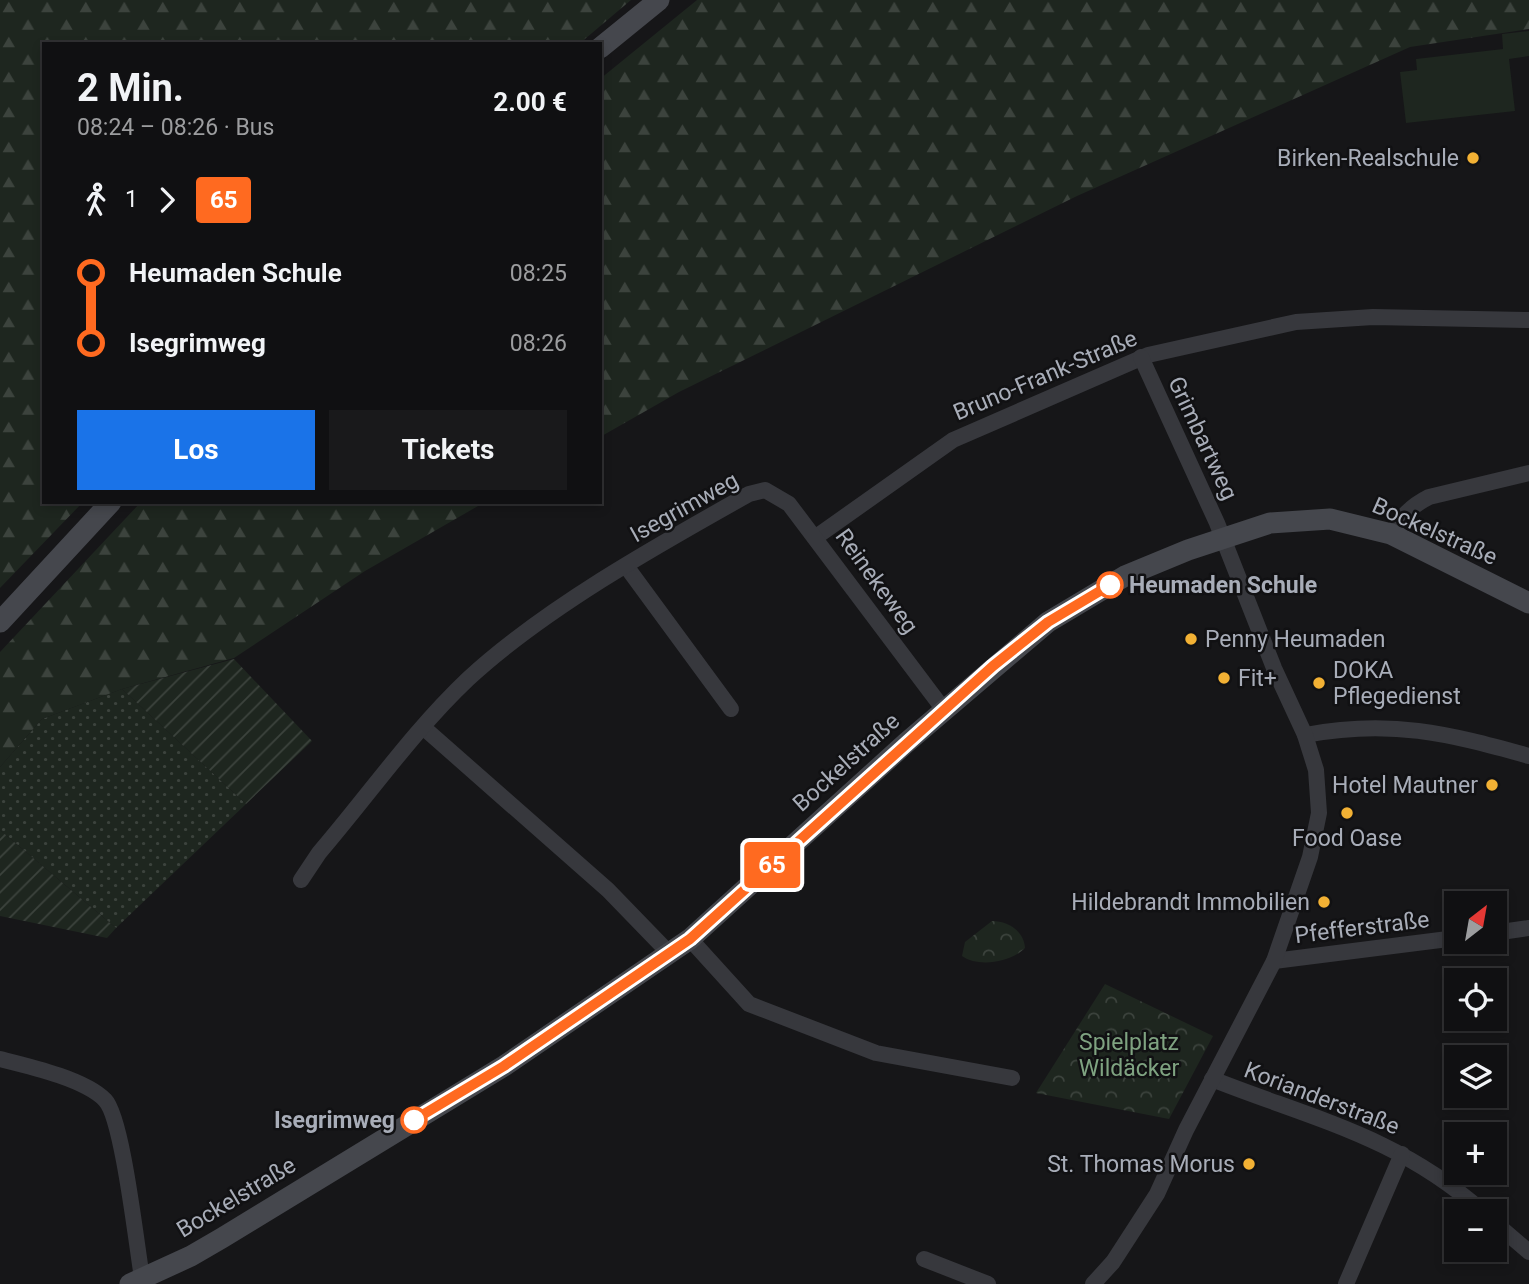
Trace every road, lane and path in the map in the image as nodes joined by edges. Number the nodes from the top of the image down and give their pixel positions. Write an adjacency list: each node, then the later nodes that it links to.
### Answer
1 (659, 0): 2 (street)
2 (602, 46)
3 (1529, 320): 4 (street, Bruno-Frank-Straße)
4 (1141, 357): 9 (street, Bruno-Frank-Straße); 10 (street, Grimbartweg)
5 (1529, 473): 8 (street)
6 (765, 490): 9 (street, Reinekeweg); 11 (street, Isegrimweg)
7 (109, 504): 13 (street)
8 (1391, 534): 10 (street, Bockelstraße); 12 (street, Bockelstraße)
9 (816, 537): 15 (street, Reinekeweg)
10 (1223, 537): 15 (street, Bockelstraße); 17 (street, Grimbartweg)
11 (626, 566): 14 (street, Isegrimweg); 16 (street, Isegrimweg)
12 (1529, 603)
13 (0, 622)
14 (731, 709)
15 (944, 710): 22 (street, Bockelstraße)
16 (424, 728): 19 (street, Isegrimweg); 24 (street)
17 (1305, 735): 18 (street); 25 (street, Grimbartweg)
18 (1529, 756)
19 (301, 880)
20 (1529, 928): 21 (street)
21 (1507, 931)
22 (690, 939): 24 (street, Bockelstraße); 27 (street)
23 (1444, 940): 25 (street, Pfefferstraße)
24 (670, 954): 34 (street, Bockelstraße)
25 (1274, 961): 28 (street, Grimbartweg)
26 (0, 1059): 34 (street)
27 (1012, 1078)
28 (1212, 1079): 29 (street, Korianderstraße); 36 (street, Grimbartweg)
29 (1402, 1154): 30 (street, Korianderstraße); 37 (street)
30 (1465, 1199)
31 (1507, 1233): 32 (street)
32 (1529, 1252)
33 (924, 1259): 35 (street)
34 (138, 1283)
35 (988, 1284)
36 (1093, 1284)
37 (1346, 1284)

